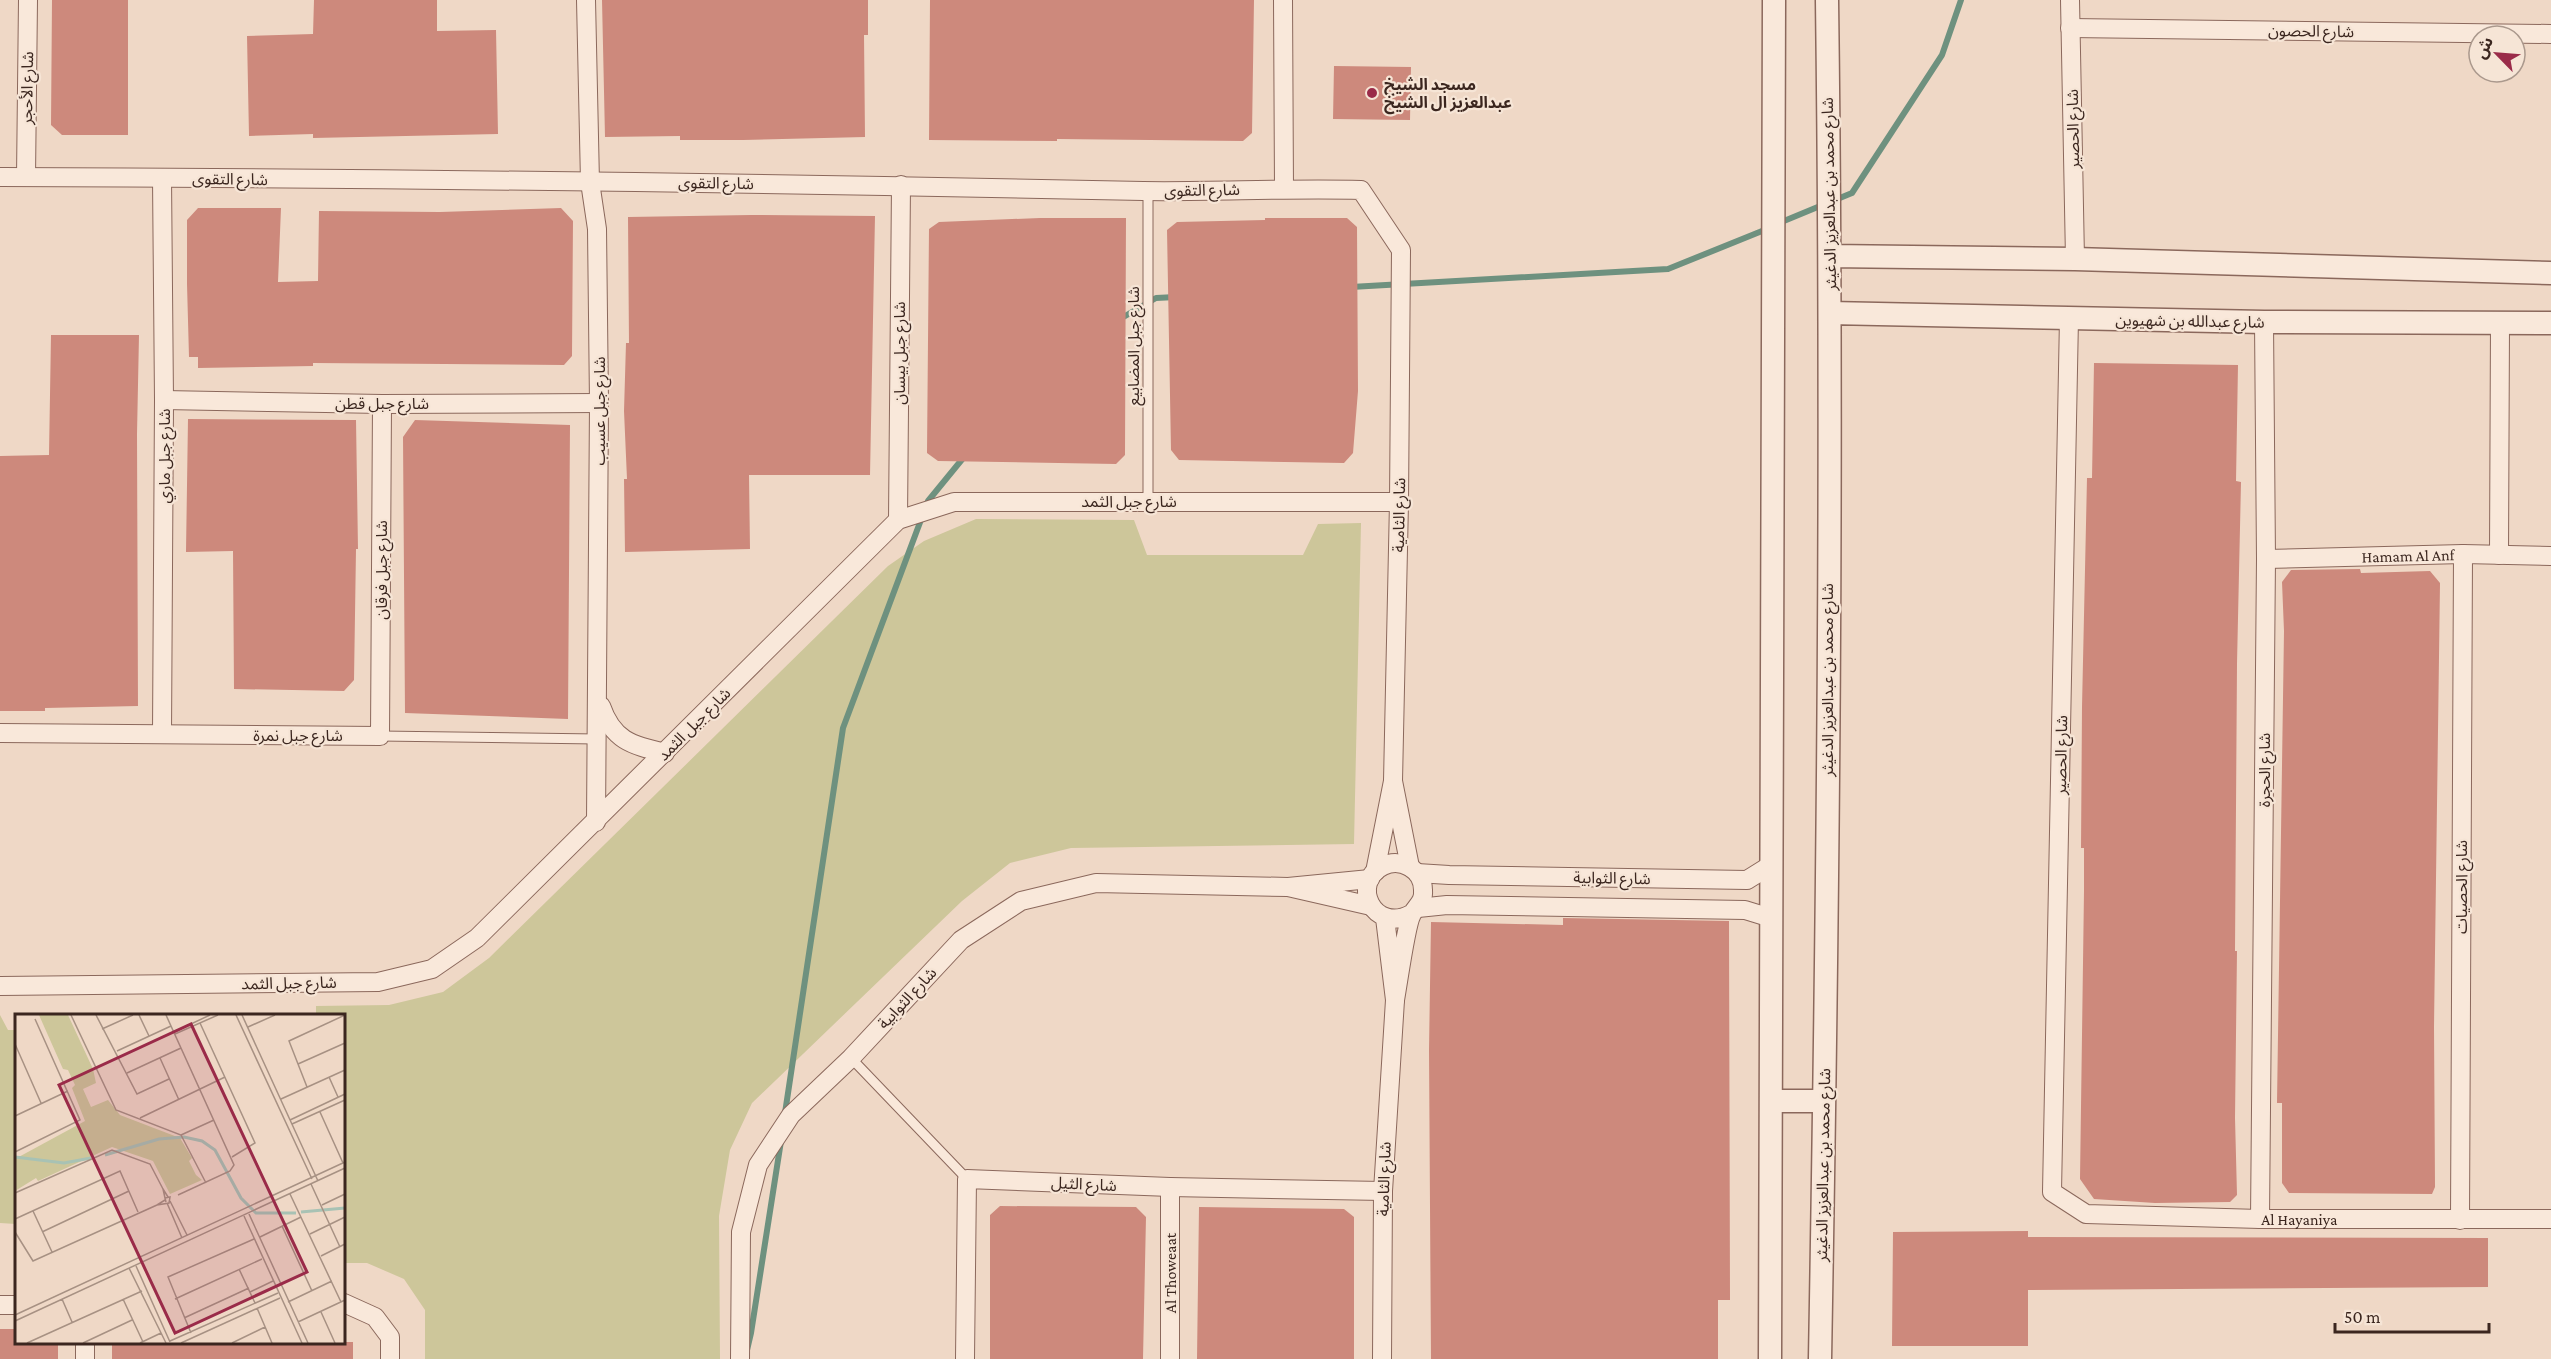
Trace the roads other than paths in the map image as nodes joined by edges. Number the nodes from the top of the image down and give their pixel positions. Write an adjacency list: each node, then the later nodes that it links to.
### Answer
1 (28, 0): 10 (street, شارع الأحجر)
2 (586, 0): 12 (street, شارع جبل عسيب)
3 (1283, 0): 14 (street)
4 (1774, 0): 43 (street)
5 (1827, 0): 17 (street, شارع محمد بن عبدالعزيز الدغيثر)
6 (2070, 0): 7 (street, شارع الحصير)
7 (2070, 28): 8 (street, شارع الحصون); 18 (street, شارع الحصير)
8 (2551, 34)
9 (0, 177): 10 (street, شارع التقوى)
10 (26, 177): 11 (street, شارع التقوى)
11 (162, 178): 12 (street, شارع التقوى); 25 (street, شارع جبل ماري)
12 (590, 182): 13 (street, شارع التقوى); 26 (street, شارع جبل عسيب)
13 (900, 185): 15 (street, شارع التقوى); 30 (street, شارع جبل بيسان)
14 (1284, 188): 15 (street, شارع التقوى); 16 (street, شارع التقوى)
15 (1148, 191): 28 (lane, شارع جبل المضابيع)
16 (1401, 250): 29 (street, شارع الثامية)
17 (1830, 256): 18 (street); 20 (street, شارع محمد بن عبدالعزيز الدغيثر)
18 (2075, 259): 19 (street)
19 (2551, 273)
20 (1830, 312): 21 (street, شارع عبدالله بن شهيوين); 54 (street, شارع محمد بن عبدالعزيز الدغيثر)
21 (2070, 318): 22 (street, شارع عبدالله بن شهيوين); 58 (street, شارع الحصير)
22 (2264, 322): 23 (street, شارع عبدالله بن شهيوين); 34 (street, شارع الحجرة)
23 (2500, 323): 24 (street, شارع عبدالله بن شهيوين); 32 (street)
24 (2551, 323)
25 (164, 400): 27 (street, شارع جبل قطن); 37 (street, شارع جبل ماري)
26 (599, 403): 27 (street, شارع جبل قطن); 35 (street, شارع جبل عسيب)
27 (382, 404): 38 (street, شارع جبل فرقان)
28 (1148, 501): 29 (street, شارع جبل الثمد); 30 (street, شارع جبل الثمد)
29 (1400, 502): 41 (street, شارع الثامية)
30 (898, 520): 40 (street, شارع جبل الثمد)
31 (2463, 554): 32 (street, Hamam Al Anf); 34 (street, Hamam Al Anf); 61 (street, شارع الحصيات)
32 (2499, 555): 33 (street, Hamam Al Anf)
33 (2551, 556)
34 (2266, 559): 59 (street, شارع الحجرة)
35 (598, 699): 39 (street, شارع جبل عسيب); 40 (street)
36 (0, 733): 37 (street, شارع جبل نمرة)
37 (162, 734): 38 (street, شارع جبل نمرة)
38 (380, 736): 39 (lane, شارع جبل نمرة)
39 (597, 739): 42 (street, شارع جبل عسيب)
40 (665, 753): 42 (street, شارع جبل الثمد)
41 (1393, 781): 44 (street); 45 (street)
42 (596, 822): 50 (street, شارع جبل الثمد)
43 (1771, 865): 44 (street, شارع الثوابية); 49 (street)
44 (1413, 870): 45 (street); 47 (street)
45 (1373, 875): 46 (street); 48 (street)
46 (1288, 887): 48 (street); 52 (street, شارع الثوابية)
47 (1415, 911): 48 (street); 49 (street, شارع الثوابية); 51 (street)
48 (1378, 912): 51 (street)
49 (1771, 918): 53 (street)
50 (0, 986)
51 (1395, 1000): 57 (street, شارع الثامية)
52 (851, 1058): 55 (lane); 64 (street, شارع الثوابية)
53 (1771, 1101): 54 (street); 68 (street)
54 (1824, 1101): 69 (street, شارع محمد بن عبدالعزيز الدغيثر)
55 (967, 1179): 56 (street, شارع الثيل); 65 (street)
56 (1170, 1187): 57 (street, شارع الثيل); 66 (street, Al Thoweaat)
57 (1383, 1191): 67 (street, شارع الثامية)
58 (2052, 1192): 59 (street, Al Hayaniya)
59 (2260, 1219): 61 (street, Al Hayaniya)
60 (2551, 1219): 61 (street, Al Hayaniya)
61 (2460, 1220)
62 (345, 1304): 63 (street)
63 (390, 1359)
64 (740, 1359)
65 (965, 1359)
66 (1170, 1359)
67 (1382, 1359)
68 (1770, 1359)
69 (1820, 1359)

